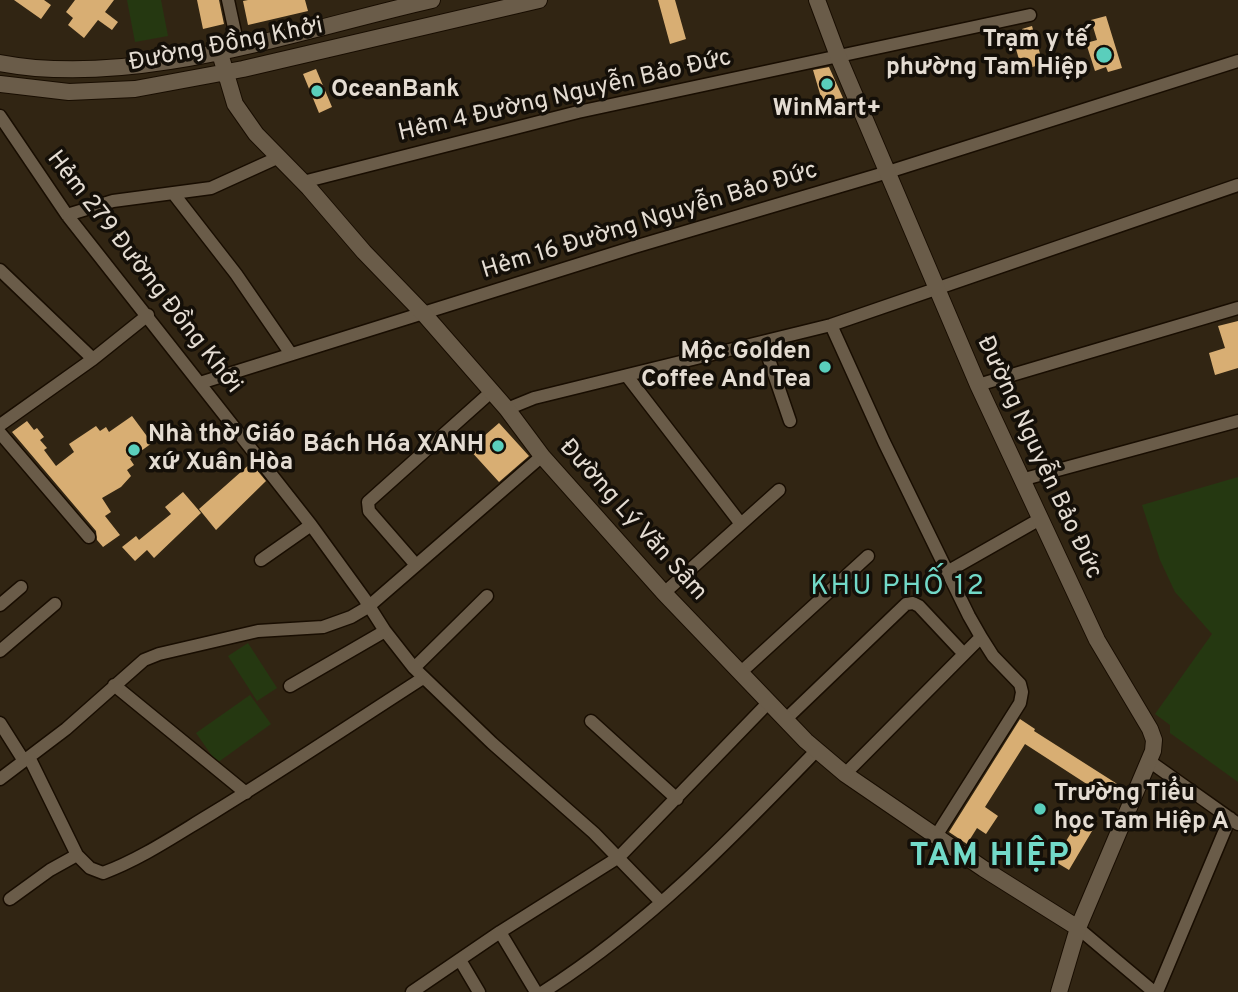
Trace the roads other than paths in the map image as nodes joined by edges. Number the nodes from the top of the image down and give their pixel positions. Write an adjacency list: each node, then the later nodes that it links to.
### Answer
1 (228, 0): 6 (street)
2 (539, 0): 11 (street, Đường Đồng Khởi)
3 (817, 0): 8 (street, Đường Nguyễn Bảo Đức)
4 (427, 1): 6 (street, Đường Đồng Khởi)
5 (1030, 15): 8 (street, Hẻm 4 Đường Nguyễn Bảo Đức)
6 (238, 46): 7 (street, Đường Đồng Khởi); 11 (street)
7 (219, 50): 10 (street, Đường Đồng Khởi); 12 (street, Đường Lý Văn Sâm)
8 (838, 56): 16 (street, Đường Nguyễn Bảo Đức); 17 (street, Hẻm 4 Đường Nguyễn Bảo Đức)
9 (1238, 61): 16 (street, Hẻm 16 Đường Nguyễn Bảo Đức)
10 (0, 63)
11 (243, 69): 12 (street, Đường Đồng Khởi)
12 (225, 72): 13 (street, Đường Đồng Khởi); 15 (street, Đường Lý Văn Sâm)
13 (0, 85)
14 (0, 116): 20 (street, Hẻm 279 Đường Đồng Khởi)
15 (277, 158): 17 (street, Đường Lý Văn Sâm); 19 (street)
16 (888, 172): 22 (street, Đường Nguyễn Bảo Đức); 24 (street, Hẻm 16 Đường Nguyễn Bảo Đức)
17 (303, 182): 24 (street, Đường Lý Văn Sâm)
18 (1238, 185): 22 (street)
19 (173, 192): 20 (street); 28 (street)
20 (67, 215): 25 (street, Hẻm 279 Đường Đồng Khởi)
21 (0, 270): 29 (street)
22 (937, 290): 26 (street); 32 (street, Đường Nguyễn Bảo Đức)
23 (1238, 308): 32 (street)
24 (424, 314): 28 (street, Hẻm 16 Đường Nguyễn Bảo Đức); 33 (street, Đường Lý Văn Sâm)
25 (148, 316): 29 (street); 31 (street, Hẻm 279 Đường Đồng Khởi)
26 (831, 325): 27 (street); 49 (street)
27 (762, 342): 30 (street); 35 (street)
28 (291, 354): 31 (street, Hẻm 16 Đường Nguyễn Bảo Đức)
29 (93, 359): 37 (street)
30 (627, 376): 34 (street); 43 (street)
31 (200, 383): 44 (street, Hẻm 279 Đường Đồng Khởi)
32 (978, 384): 40 (street, Đường Nguyễn Bảo Đức)
33 (491, 392): 34 (street, Đường Lý Văn Sâm); 48 (street)
34 (507, 408): 39 (street, Đường Lý Văn Sâm)
35 (790, 421)
36 (1238, 421): 40 (street)
37 (0, 425)
38 (0, 433): 45 (street)
39 (542, 456): 48 (street); 51 (street, Đường Lý Văn Sâm)
40 (1021, 480): 42 (street, Đường Nguyễn Bảo Đức)
41 (779, 490): 43 (street)
42 (1040, 519): 49 (street); 70 (street, Đường Nguyễn Bảo Đức)
43 (741, 524): 51 (street)
44 (311, 525): 47 (street); 55 (street, Hẻm 279 Đường Đồng Khởi)
45 (89, 537)
46 (868, 556): 61 (street)
47 (261, 559)
48 (416, 565): 55 (street)
49 (947, 572): 57 (street)
50 (21, 587): 54 (street)
51 (664, 593): 61 (street, Đường Lý Văn Sâm)
52 (487, 596): 60 (street)
53 (55, 604): 58 (street)
54 (0, 605)
55 (368, 607): 56 (street, Hẻm 279 Đường Đồng Khởi); 62 (street)
56 (385, 631): 60 (street, Hẻm 279 Đường Đồng Khởi); 63 (street)
57 (981, 637): 59 (street); 76 (street)
58 (0, 652)
59 (964, 654): 65 (street); 71 (street)
60 (419, 673): 73 (street); 78 (street, Hẻm 279 Đường Đồng Khởi)
61 (740, 673): 64 (street, Đường Lý Văn Sâm)
62 (114, 685): 69 (street); 73 (street)
63 (290, 686)
64 (769, 702): 65 (street, Đường Lý Văn Sâm); 74 (street)
65 (786, 719): 68 (street, Đường Lý Văn Sâm)
66 (591, 721): 74 (street)
67 (0, 723): 69 (street)
68 (817, 750): 71 (street, Đường Lý Văn Sâm); 80 (street)
69 (26, 759): 72 (street); 77 (street)
70 (1149, 761): 75 (street); 81 (street, Đường Nguyễn Bảo Đức)
71 (845, 774): 76 (street, Đường Lý Văn Sâm)
72 (0, 779)
73 (246, 793): 77 (street)
74 (677, 799): 78 (street)
75 (1234, 821): 89 (street)
76 (936, 836): 81 (street, Đường Lý Văn Sâm)
77 (77, 855): 79 (street)
78 (619, 857): 80 (street, Hẻm 279 Đường Đồng Khởi); 82 (street)
79 (10, 899)
80 (661, 902): 87 (street)
81 (1078, 928): 88 (street, Đường Nguyễn Bảo Đức); 89 (street)
82 (500, 932): 83 (street); 86 (street)
83 (460, 960): 84 (street); 85 (street)
84 (417, 991)
85 (479, 992)
86 (536, 992)
87 (543, 992)
88 (1059, 992)
89 (1155, 992)

